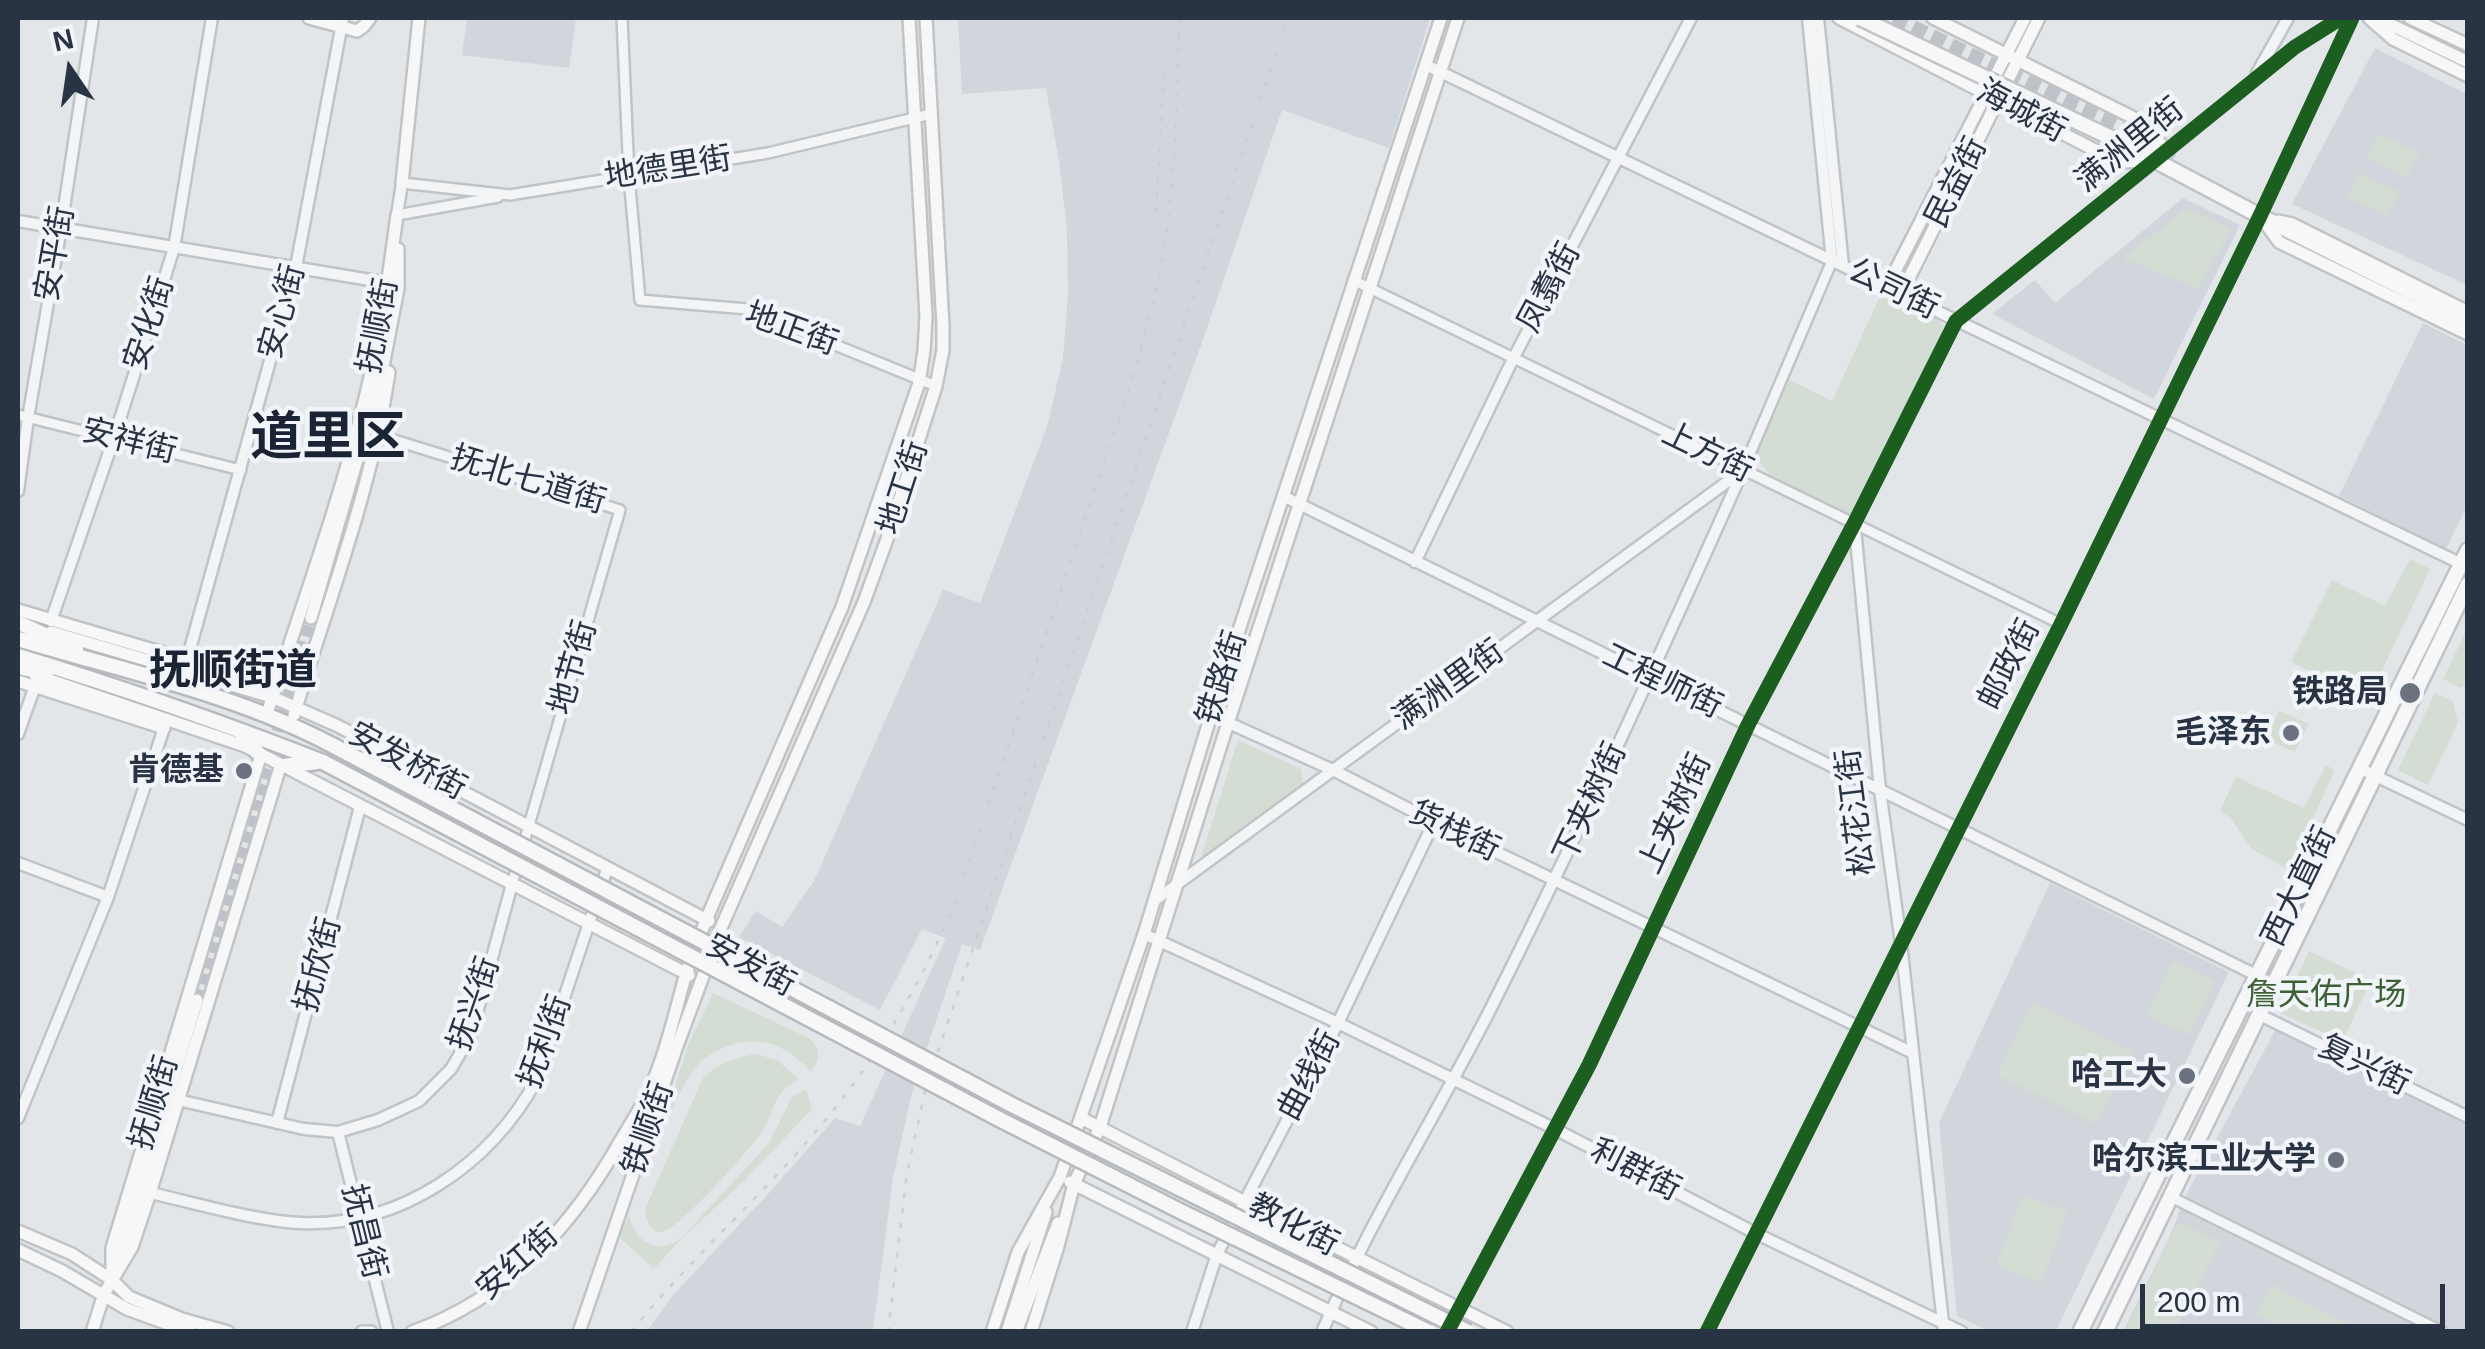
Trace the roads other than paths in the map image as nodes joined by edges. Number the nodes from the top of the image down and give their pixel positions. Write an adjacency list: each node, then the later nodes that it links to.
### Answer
1 (93, 18): 45 (street, 安平街)
2 (212, 18): 46 (street, 安化街)
3 (309, 18): 25 (main road)
4 (370, 18): 25 (main road)
5 (419, 18): 40 (main road)
6 (622, 18): 39 (street)
7 (909, 18): 36 (main road, 地工街)
8 (926, 18): 35 (main road, 地工街)
9 (1441, 18): 29 (main road, 铁路街)
10 (1458, 18): 30 (main road, 铁路街)
11 (1691, 18): 38 (street, 凤翥街)
12 (1808, 18): 47 (street)
13 (1818, 18): 47 (street)
14 (1838, 18): 33 (main road, 海城街)
15 (1860, 18): 37 (main road, bridge)
16 (1932, 18): 27 (main road, 海城街)
17 (2025, 18): 27 (main road, 民益街)
18 (2039, 18): 27 (main road, 民益街)
19 (2288, 18): 32 (street)
20 (2341, 18): 32 (street, 满洲里街)
21 (2352, 18): 43 (street, 邮政街)
22 (2368, 18): 31 (main road)
23 (2377, 18): 28 (main road)
24 (2410, 18): 26 (main road)
25 (343, 22): 48 (street, 安心街)
26 (2468, 46)
27 (2013, 57): 33 (main road, 民益街); 34 (main road, 民益街); 37 (main road, 海城街)
28 (2468, 62)
29 (1426, 65): 30 (street, 公司街); 49 (main road, 铁路街)
30 (1440, 72): 38 (street, 公司街); 51 (main road, 铁路街)
31 (2468, 76)
32 (2252, 82): 37 (street, 满洲里街)
33 (1985, 93): 34 (main road, 海城街); 52 (main road, 民益街)
34 (1998, 100): 37 (main road, 海城街); 53 (main road, 民益街)
35 (931, 114): 36 (street, 地德里街); 61 (main road, 地工街)
36 (914, 118): 39 (street, 地德里街); 60 (main road, 地工街)
37 (2161, 156): 43 (main road, 海城街); 55 (street, 满洲里街)
38 (1617, 158): 47 (street, 公司街); 59 (street, 凤翥街)
39 (629, 176): 41 (street, 地德里街); 60 (street, 地正街)
40 (402, 183): 41 (street, 地德里街); 42 (street)
41 (510, 195): 42 (street)
42 (398, 215): 50 (main road, 抚顺街); 57 (main road, 抚顺街)
43 (2260, 216): 54 (main road, 海城街); 56 (main road, 海城街); 58 (main road, 海城街); 63 (street, 邮政街)
44 (18, 221): 45 (street)
45 (62, 228): 46 (street); 62 (street, 安平街)
46 (174, 248): 48 (street); 65 (street, 安化街)
47 (1837, 264): 52 (street, 公司街); 67 (street, 下夹树街)
48 (296, 267): 50 (street); 66 (street, 安心街)
49 (1353, 280): 51 (street, 上方街); 69 (main road, 铁路街)
50 (388, 282): 88 (main road, 抚顺街)
51 (1370, 288): 59 (street, 上方街); 70 (main road, 铁路街)
52 (1887, 288): 53 (street, 公司街)
53 (1901, 294): 55 (street, 公司街)
54 (2468, 312)
55 (1956, 321): 63 (street, 公司街); 72 (street, 上夹树街)
56 (2468, 321)
57 (391, 325): 64 (main road, 抚顺街); 76 (main road, 抚顺街)
58 (2468, 334)
59 (1513, 359): 67 (street, 上方街); 74 (street, 凤翥街)
60 (919, 380): 61 (street, 地正街); 116 (main road, 地工街)
61 (936, 386): 118 (main road, 地工街)
62 (23, 416): 65 (street, 安祥街); 68 (street, 安平街)
63 (2160, 419): 73 (street, 公司街); 80 (street, 邮政街)
64 (378, 436): 71 (street, 抚北七道街); 89 (main road, 抚顺街)
65 (114, 438): 66 (street, 安祥街); 77 (street, 安化街)
66 (241, 470): 82 (street, 安心街)
67 (1743, 470): 72 (street, 上方街); 78 (street, 满洲里街); 84 (street, 下夹树街)
68 (18, 491)
69 (1282, 496): 70 (street, 工程师街); 91 (main road, 铁路街)
70 (1299, 505): 74 (street, 工程师街); 93 (main road, 铁路街)
71 (620, 510): 107 (street, 地节街)
72 (1854, 524): 80 (street, 上方街); 94 (street, 上夹树街); 103 (street, 松花江街)
73 (2465, 560): 100 (main road, 西大直街)
74 (1415, 562): 78 (street, 工程师街)
75 (2468, 584): 102 (main road, 西大直街)
76 (311, 618)
77 (51, 621): 79 (main road); 82 (main road)
78 (1538, 621): 84 (street, 工程师街); 101 (street, 满洲里街)
79 (18, 624): 88 (main road, 安发桥街); 90 (main road, 安发街)
80 (2062, 624): 108 (street, 邮政街)
81 (18, 656): 86 (main road, 安发街)
82 (187, 660)
83 (18, 668): 86 (main road); 98 (main road)
84 (1650, 677): 94 (street, 工程师街); 111 (street, 下夹树街)
85 (18, 681): 87 (main road)
86 (114, 685): 96 (main road, 安发街)
87 (34, 686): 95 (main road); 97 (street)
88 (272, 698): 89 (main road, 安发桥街); 90 (main road, 抚顺街)
89 (296, 707): 92 (main road, 抚顺街); 107 (main road, 安发桥街)
90 (266, 714): 92 (main road, 安发街)
91 (1211, 715): 93 (street, 货栈街); 115 (main road, 铁路街)
92 (292, 724): 175 (main road, 安发街, bridge)
93 (1228, 724): 101 (street, 货栈街); 113 (main road, 铁路街)
94 (1748, 725): 103 (street, 工程师街); 119 (street, 上夹树街)
95 (164, 728): 114 (street)
96 (236, 728): 98 (main road); 99 (main road, 安发街)
97 (18, 734)
98 (271, 759): 99 (main road); 104 (main road, 安发桥街); 132 (main road, 抚顺街); 152 (main road, 抚顺街)
99 (324, 762): 173 (main road, 安发街, bridge)
100 (2359, 768): 102 (street); 124 (main road, 西大直街)
101 (1333, 770): 106 (street, 货栈街); 113 (street, 满洲里街)
102 (2375, 776): 105 (street); 127 (main road, 西大直街)
103 (1880, 790): 108 (street, 工程师街); 122 (street, 松花江街)
104 (360, 807): 112 (main road, 安发桥街); 136 (street, 抚欣街)
105 (2468, 820)
106 (1434, 822): 111 (street, 货栈街); 128 (street, 曲线街)
107 (528, 826): 110 (main road, 安发桥街); 112 (street, 地节街)
108 (1959, 828): 122 (street, 邮政街); 124 (street, 工程师街)
109 (18, 863): 114 (street)
110 (606, 869): 116 (main road, 安发桥街); 117 (street, 抚利街)
111 (1555, 881): 119 (street, 货栈街); 131 (street, 下夹树街)
112 (512, 884): 117 (main road, 安发桥街); 139 (street, 抚兴街)
113 (1177, 884): 115 (street, 满洲里街); 121 (main road, 铁路街)
114 (108, 898): 134 (street)
115 (1154, 901): 120 (main road, 铁路街)
116 (706, 920): 118 (main road, 安发桥街); 123 (main road, 铁顺街)
117 (588, 922): 123 (main road, 安发桥街); 146 (street, 抚利街)
118 (722, 928): 125 (main road, 铁顺街)
119 (1653, 928): 129 (street, 货栈街); 138 (street, 上夹树街)
120 (1144, 934): 121 (street, 利群街); 135 (main road, 铁路街)
121 (1160, 941): 128 (street, 利群街); 137 (main road, 铁路街)
122 (1901, 943): 129 (street, 邮政街); 130 (street, 松花江街)
123 (686, 974): 125 (main road, 安发桥街); 140 (main road, 铁顺街)
124 (2256, 974): 179 (main road, 西大直街)
125 (702, 982): 165 (main road, 铁顺街)
126 (197, 1000): 152 (main road, 抚顺街)
127 (2260, 1015): 133 (street, 复兴街); 144 (main road, 西大直街)
128 (1338, 1022): 131 (street, 利群街); 145 (street, 曲线街)
129 (1861, 1028): 130 (street, 货栈街); 148 (street, 邮政街)
130 (1913, 1054): 157 (street, 松花江街)
131 (1454, 1080): 138 (street, 利群街); 151 (street, 下夹树街)
132 (178, 1100): 136 (street, 抚兴街); 143 (main road, 抚顺街)
133 (2468, 1117)
134 (18, 1118)
135 (1082, 1118): 137 (main road, 教化街); 141 (main road, 铁路街)
136 (277, 1122): 139 (street, 抚兴街)
137 (1100, 1127): 142 (main road, 铁路街); 145 (main road, 教化街)
138 (1555, 1129): 148 (street, 利群街); 155 (street, 上夹树街)
139 (338, 1132): 146 (street, 抚昌街)
140 (604, 1171): 164 (main road, 安红街)
141 (1060, 1178): 142 (main road, 教化街); 154 (main road); 166 (main road, 铁路街)
142 (1074, 1184): 150 (main road, 教化街); 154 (main road); 169 (main road, 铁路街)
143 (150, 1193): 146 (street, 抚利街); 152 (main road, 抚顺街)
144 (2171, 1196): 180 (main road, 西大直街); 181 (street)
145 (1243, 1201): 150 (street, 曲线街); 151 (main road, 教化街)
146 (359, 1217): 163 (street, 抚昌街)
147 (18, 1231): 152 (main road)
148 (1757, 1234): 157 (street, 利群街); 177 (street, 邮政街)
149 (18, 1250): 153 (main road)
150 (1218, 1254): 156 (main road, 教化街); 170 (street, 曲线街)
151 (1356, 1258): 155 (main road, 教化街); 156 (street, 下夹树街)
152 (112, 1280): 153 (main road); 160 (main road)
153 (104, 1294): 158 (main road); 159 (main road)
154 (1023, 1298): 167 (main road); 168 (main road)
155 (1458, 1308): 174 (street, 上夹树街); 176 (main road, 教化街)
156 (1330, 1312): 171 (street, 下夹树街); 172 (main road, 教化街)
157 (1944, 1327): 178 (street, 利群街)
158 (92, 1332)
159 (190, 1332)
160 (228, 1332)
161 (362, 1332): 162 (main road)
162 (371, 1332)
163 (388, 1332)
164 (412, 1332)
165 (579, 1332)
166 (992, 1332)
167 (1007, 1332)
168 (1016, 1332)
169 (1030, 1332)
170 (1192, 1332)
171 (1322, 1332)
172 (1371, 1332)
173 (1428, 1332)
174 (1447, 1332)
175 (1468, 1332)
176 (1506, 1332)
177 (1707, 1332)
178 (1962, 1332)
179 (2080, 1332)
180 (2105, 1332)
181 (2443, 1332)

